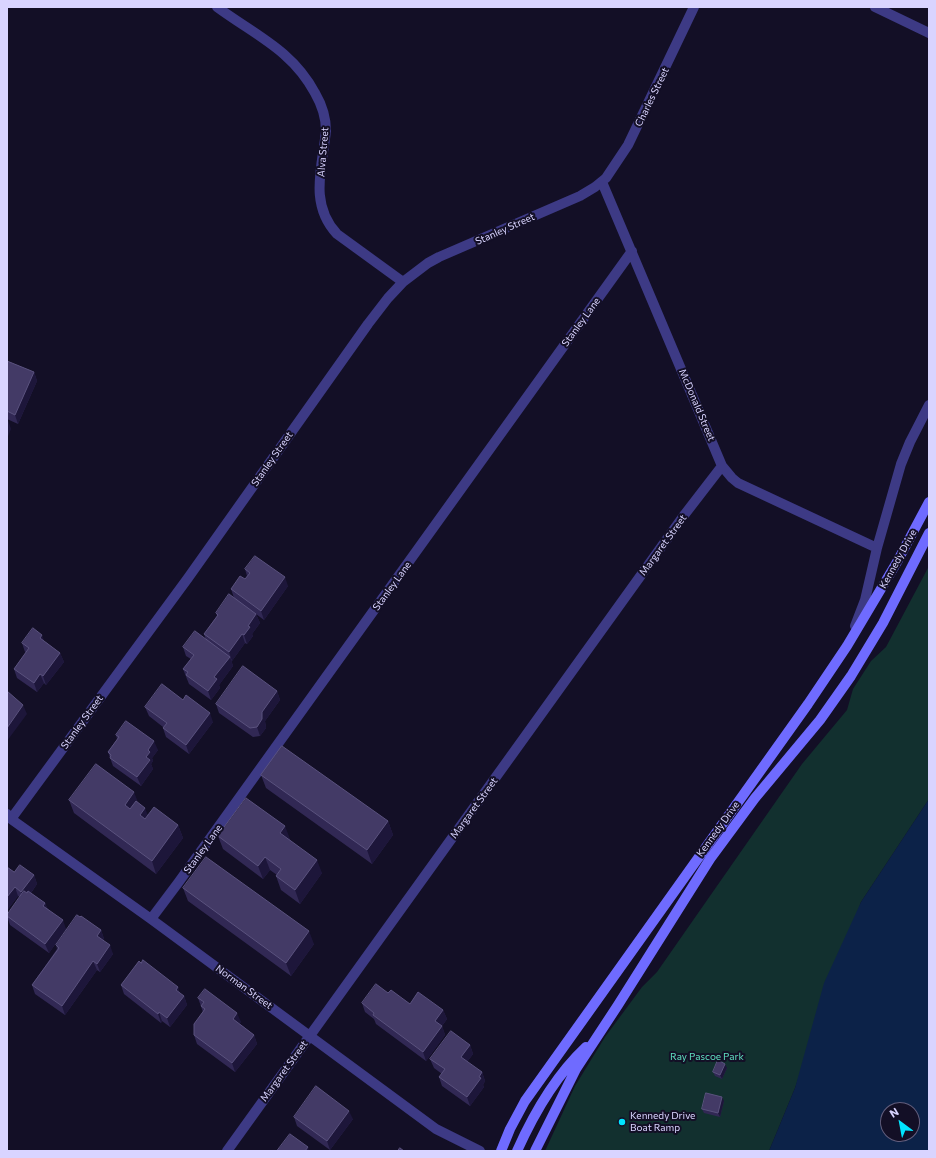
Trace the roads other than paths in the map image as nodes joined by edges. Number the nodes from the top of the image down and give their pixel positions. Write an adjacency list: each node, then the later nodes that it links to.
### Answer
1 (217, 7): 7 (street, Alva Street)
2 (694, 7): 5 (street, Charles Street)
3 (875, 7): 4 (street)
4 (929, 33)
5 (602, 182): 6 (street, McDonald Street); 7 (street, Stanley Street)
6 (632, 251): 9 (street, McDonald Street); 15 (street, Stanley Lane)
7 (403, 282): 14 (street, Stanley Street)
8 (929, 405): 12 (street)
9 (722, 466): 12 (street, McDonald Street); 16 (street, Margaret Street)
10 (929, 502): 13 (street, Kennedy Drive)
11 (929, 533): 17 (street, Kennedy Drive)
12 (876, 548): 13 (street)
13 (834, 665): 20 (street, Kennedy Drive)
14 (8, 817): 15 (street, Norman Street)
15 (151, 919): 16 (street, Norman Street)
16 (310, 1035): 18 (street, Margaret Street); 19 (street, Norman Street)
17 (596, 1037): 21 (street); 22 (street, Kennedy Drive)
18 (227, 1151)
19 (480, 1151)
20 (501, 1151)
21 (517, 1151)
22 (535, 1151)

